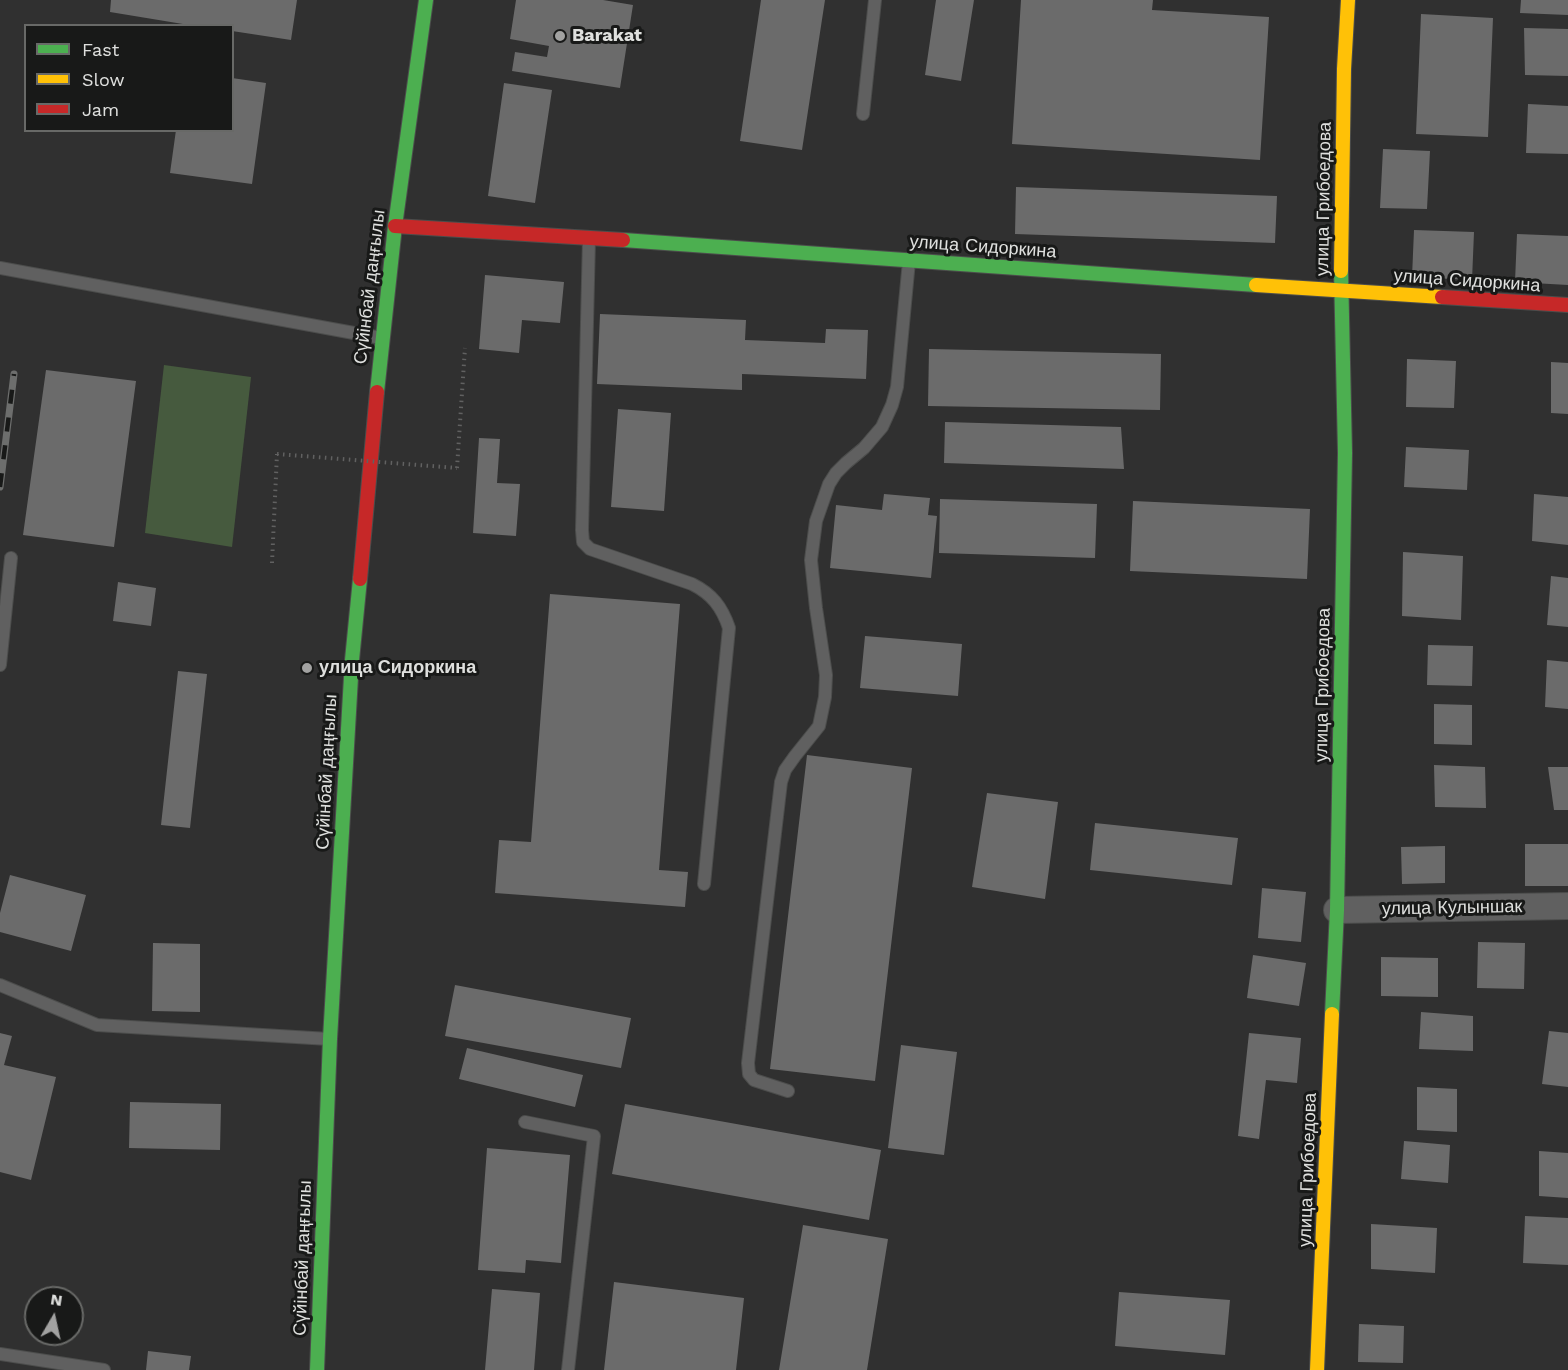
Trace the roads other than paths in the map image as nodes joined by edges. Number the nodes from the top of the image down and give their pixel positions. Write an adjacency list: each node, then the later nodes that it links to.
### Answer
1 (426, 0): 5 (street, Сүйінбай даңғылы)
2 (875, 0): 4 (lane)
3 (1348, 0): 9 (street, улица Грибоедова)
4 (863, 114)
5 (395, 226): 6 (street, улица Сидоркина); 11 (street, Сүйінбай даңғылы)
6 (589, 237): 7 (street, улица Сидоркина); 14 (lane)
7 (909, 260): 9 (street, улица Сидоркина); 19 (lane)
8 (0, 268): 11 (lane)
9 (1341, 291): 10 (street, улица Сидоркина); 16 (street, улица Грибоедова)
10 (1568, 305)
11 (382, 338): 18 (street, Сүйінбай даңғылы)
12 (11, 558): 13 (lane)
13 (0, 665)
14 (704, 884)
15 (1568, 906): 16 (street, улица Кулыншак)
16 (1337, 910): 25 (street, улица Грибоедова)
17 (0, 985): 18 (lane)
18 (330, 1040): 23 (street, Сүйінбай даңғылы)
19 (788, 1091)
20 (525, 1122): 24 (lane)
21 (0, 1354): 22 (lane)
22 (104, 1370)
23 (316, 1370)
24 (568, 1370)
25 (1317, 1370)

